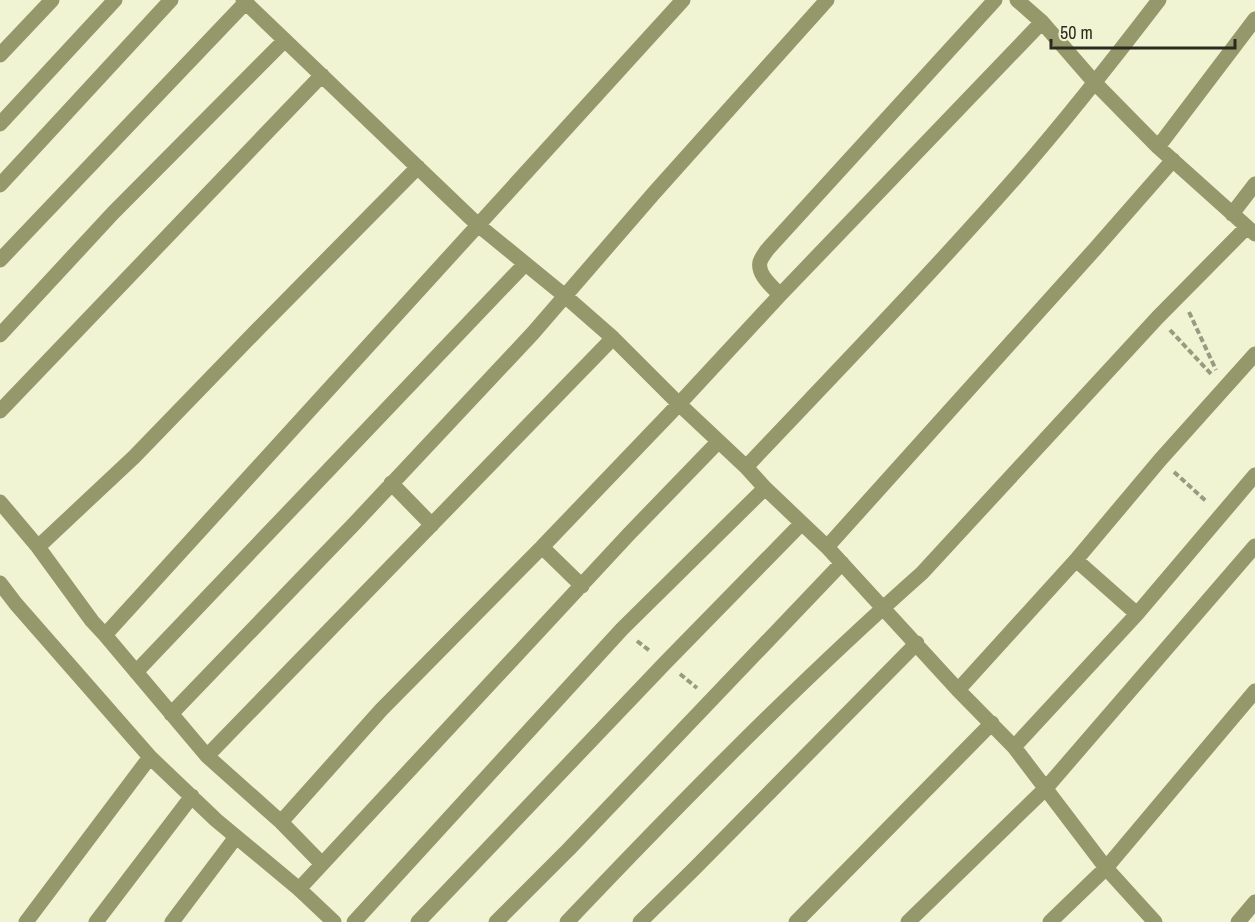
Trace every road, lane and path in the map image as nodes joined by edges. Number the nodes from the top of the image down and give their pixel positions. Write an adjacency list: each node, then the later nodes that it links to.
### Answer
1 (52, 0): 13 (street)
2 (115, 0): 16 (street)
3 (171, 0): 21 (street)
4 (683, 0): 23 (street)
5 (827, 0): 29 (street)
6 (995, 0): 27 (street)
7 (1017, 0): 11 (street)
8 (1159, 0): 15 (street)
9 (244, 1): 12 (street); 25 (street)
10 (1255, 19): 17 (street)
11 (1042, 22): 15 (street); 27 (street)
12 (285, 40): 14 (street); 31 (street)
13 (0, 55)
14 (322, 75): 19 (street); 36 (street)
15 (1095, 83): 17 (street); 38 (street)
16 (0, 124)
17 (1158, 147): 18 (street)
18 (1173, 160): 22 (street); 48 (street)
19 (418, 167): 23 (street); 46 (street)
20 (1255, 184): 22 (street)
21 (0, 185)
22 (1232, 214): 24 (street)
23 (478, 225): 26 (street); 55 (street)
24 (1251, 231): 28 (street)
25 (0, 260)
26 (525, 264): 29 (street); 57 (street)
27 (780, 295): 35 (street)
28 (1182, 295): 30 (street); 34 (path)
29 (565, 296): 32 (street); 40 (street)
30 (1158, 317): 34 (path); 53 (street)
31 (0, 335)
32 (613, 338): 35 (street); 44 (street)
33 (1255, 354): 34 (street)
34 (1224, 388): 49 (street)
35 (679, 404): 37 (street); 47 (street)
36 (0, 411)
37 (718, 442): 38 (street); 52 (street)
38 (746, 467): 41 (street)
39 (1255, 475): 54 (street)
40 (391, 483): 44 (street); 60 (street)
41 (765, 488): 43 (street); 77 (street)
42 (0, 502): 46 (street)
43 (801, 524): 48 (street); 78 (street)
44 (432, 525): 63 (street)
45 (1255, 546): 65 (street)
46 (38, 547): 55 (street)
47 (542, 547): 52 (street); 67 (street)
48 (827, 547): 50 (street)
49 (1076, 560): 54 (street); 58 (street)
50 (842, 562): 53 (street); 79 (street)
51 (0, 583): 64 (street)
52 (582, 586): 69 (street)
53 (883, 608): 56 (street); 80 (street)
54 (1137, 614): 62 (street)
55 (105, 635): 57 (street)
56 (916, 644): 58 (street); 81 (street)
57 (136, 672): 60 (street)
58 (958, 690): 61 (street)
59 (1255, 690): 70 (street)
60 (171, 714): 63 (street)
61 (992, 723): 62 (street); 82 (street)
62 (1014, 747): 65 (street)
63 (207, 756): 67 (street)
64 (150, 758): 66 (street); 73 (street)
65 (1046, 788): 70 (street); 83 (street)
66 (192, 796): 68 (street); 74 (street)
67 (281, 822): 69 (street)
68 (236, 837): 71 (street); 75 (street)
69 (322, 864): 71 (street)
70 (1106, 868): 84 (street); 85 (street)
71 (299, 889): 76 (street)
72 (1255, 902): 86 (street)
73 (26, 922)
74 (96, 922)
75 (172, 922)
76 (334, 922)
77 (354, 922)
78 (418, 922)
79 (496, 922)
80 (567, 922)
81 (640, 922)
82 (796, 922)
83 (908, 922)
84 (1050, 922)
85 (1155, 922)
86 (1238, 922)

